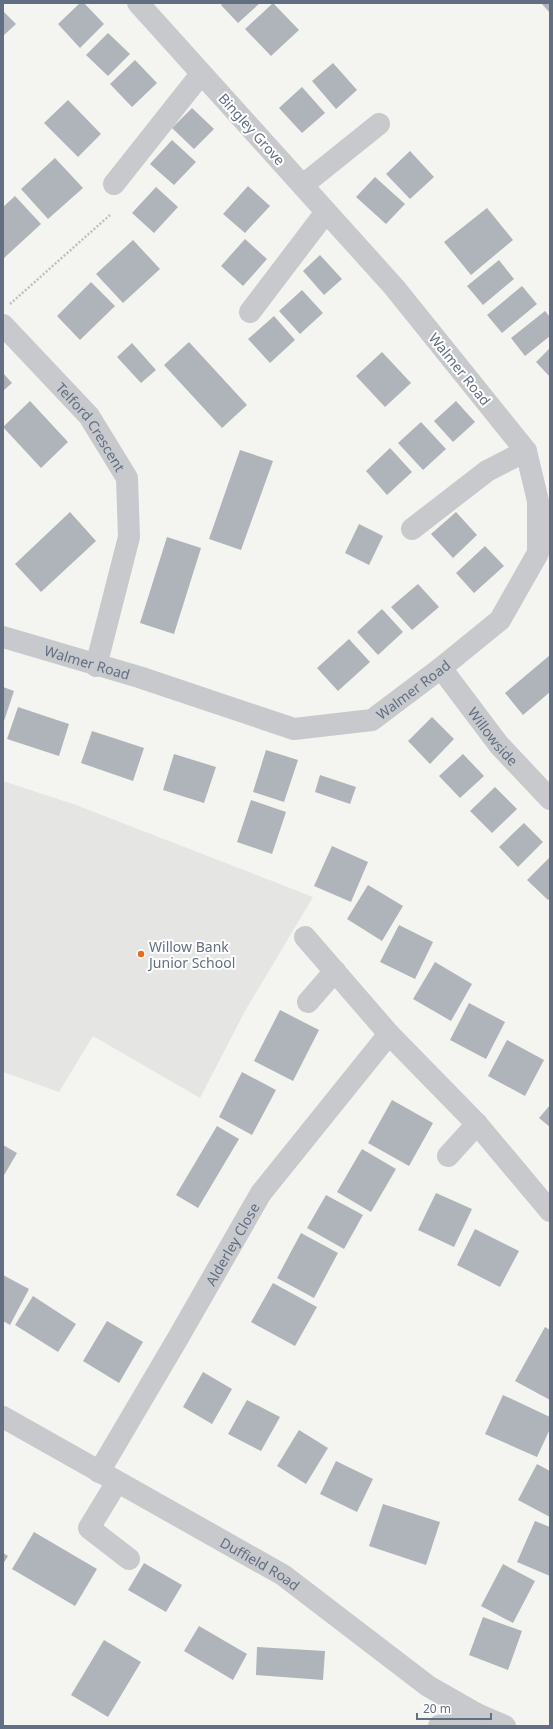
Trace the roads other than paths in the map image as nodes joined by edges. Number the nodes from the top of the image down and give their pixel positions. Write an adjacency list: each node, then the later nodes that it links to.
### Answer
1 (138, 3): 2 (street, Bingley Grove)
2 (201, 74): 4 (street); 5 (street, Bingley Grove)
3 (379, 124): 5 (street)
4 (114, 184)
5 (303, 185): 6 (street, Bingley Grove)
6 (326, 212): 7 (street, Bingley Grove); 8 (street)
7 (394, 287): 10 (street, Walmer Road)
8 (250, 312)
9 (6, 315): 13 (street, Telford Crescent)
10 (526, 451): 11 (street); 14 (street, Walmer Road)
11 (412, 529)
12 (3, 637): 13 (street, Walmer Road)
13 (96, 666): 14 (street, Walmer Road)
14 (441, 668): 15 (street, Willowside)
15 (550, 799)
16 (304, 937): 17 (street)
17 (335, 970): 18 (street); 19 (street)
18 (308, 1002)
19 (389, 1034): 20 (street); 24 (street, Alderley Close)
20 (477, 1124): 21 (street); 22 (street)
21 (448, 1156)
22 (549, 1208)
23 (3, 1417): 24 (street, Duffield Road)
24 (99, 1472): 25 (street, Duffield Road)
25 (118, 1482): 26 (street); 27 (street, Duffield Road)
26 (129, 1559)
27 (477, 1714): 28 (street); 29 (street, Duffield Road)
28 (439, 1726)
29 (505, 1726)

